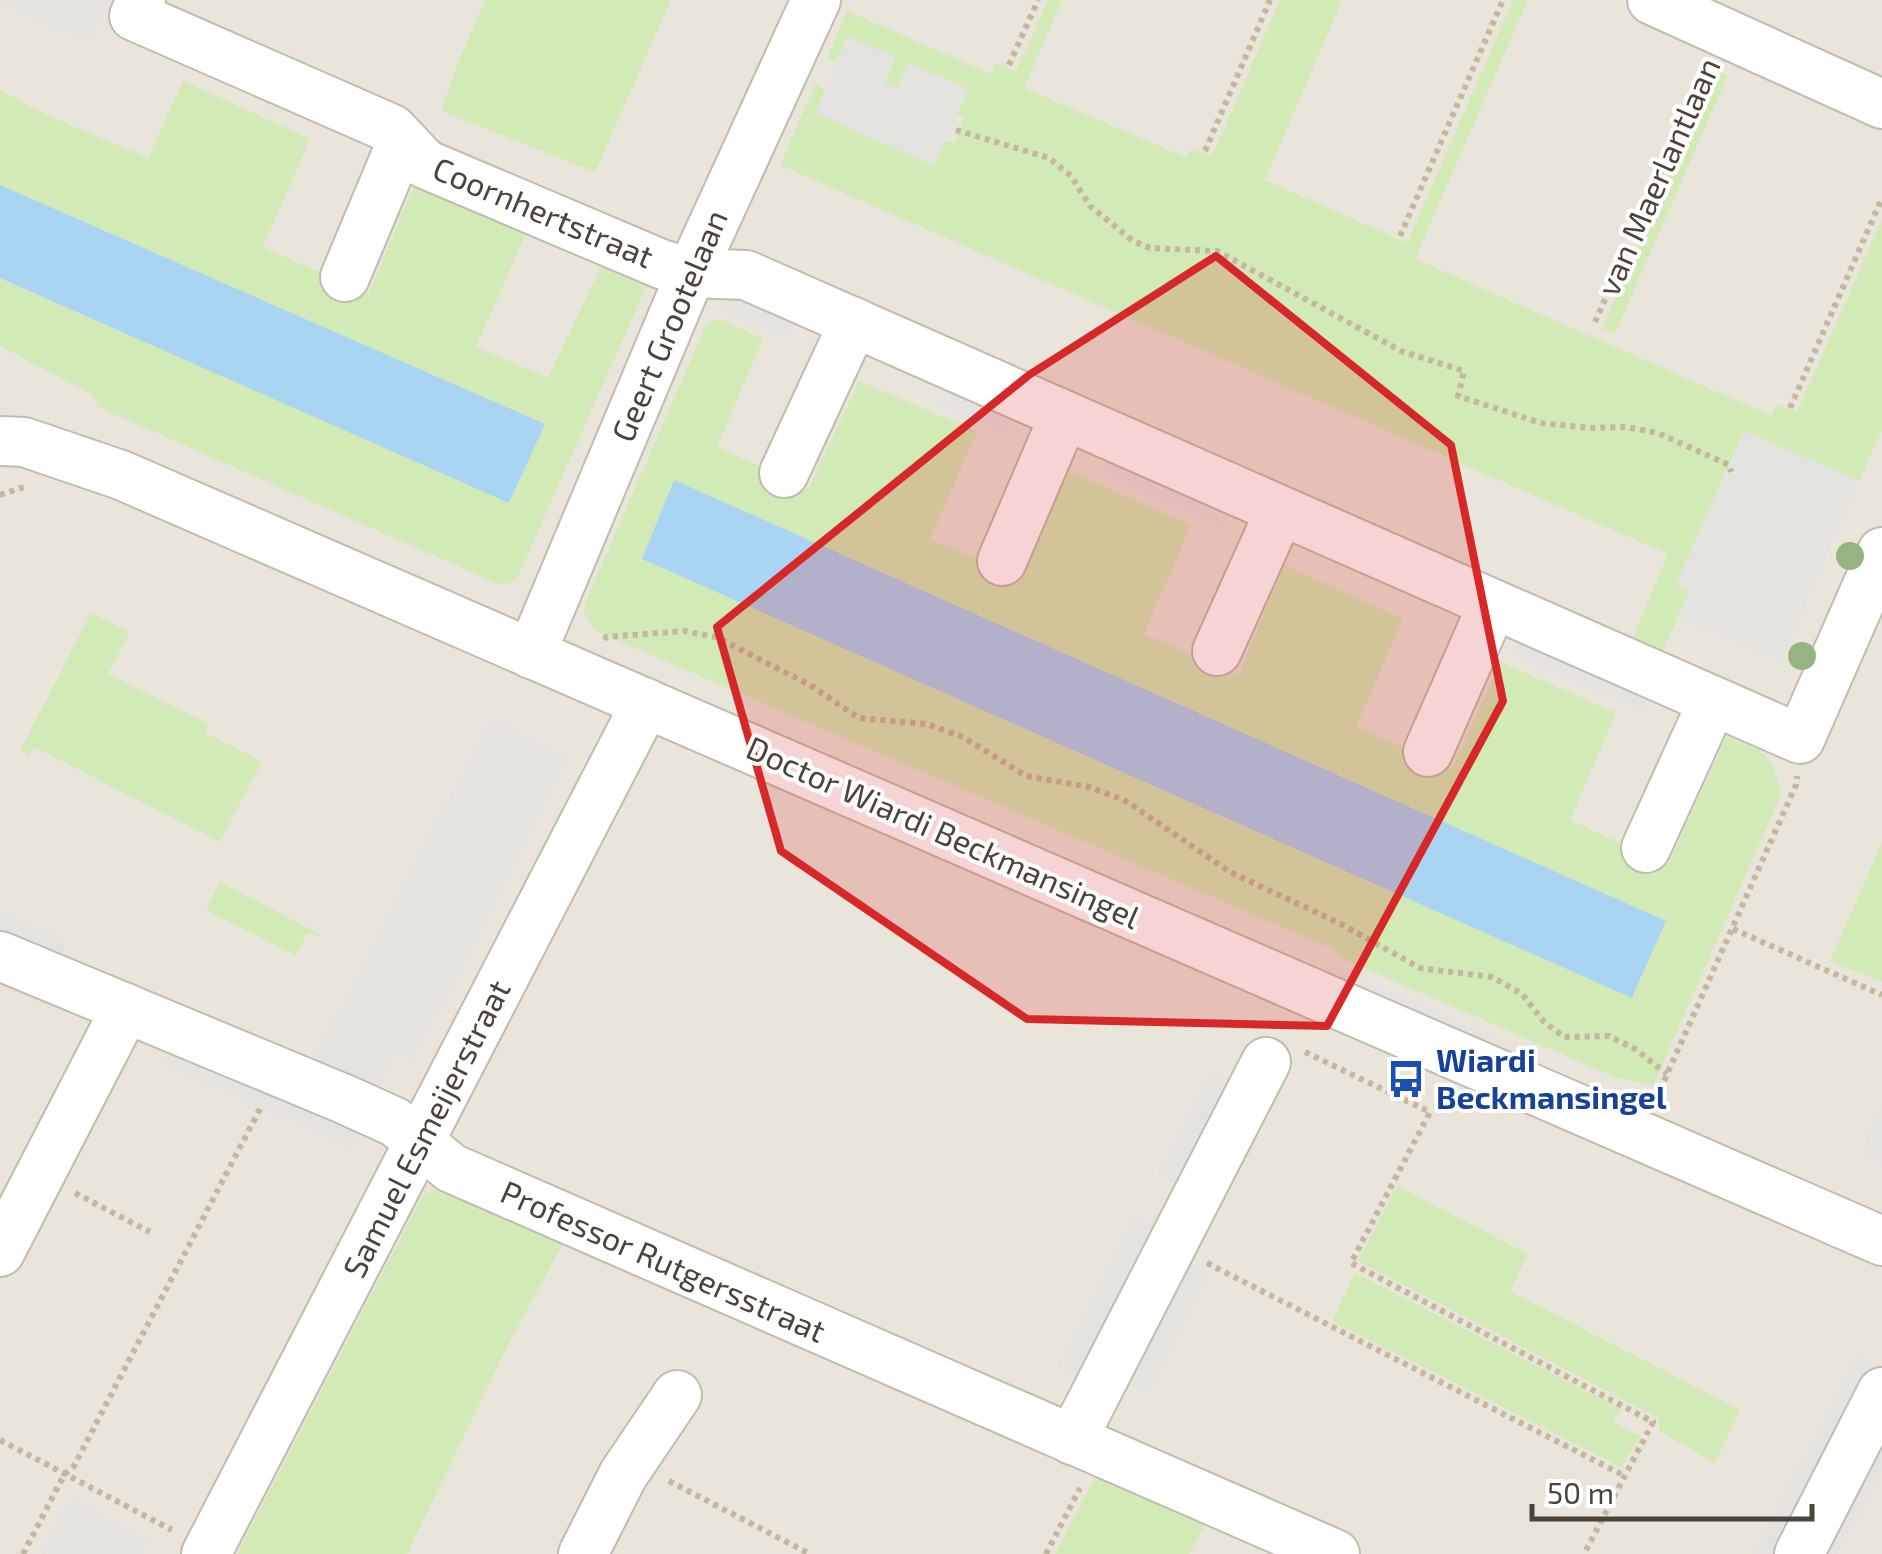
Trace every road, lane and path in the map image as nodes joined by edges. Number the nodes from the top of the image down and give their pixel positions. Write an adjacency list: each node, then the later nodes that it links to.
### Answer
1 (141, 0): 11 (street, Coornhertstraat)
2 (816, 0): 15 (street, Geert Grootelaan)
3 (1038, 0): 8 (path)
4 (1270, 0): 12 (path)
5 (1503, 0): 14 (path)
6 (1652, 0): 7 (street, van Maerlantlaan)
7 (1723, 32): 9 (street, van Maerlantlaan); 18 (path, van Maerlantlaan)
8 (1010, 65)
9 (1882, 104)
10 (956, 130): 22 (path)
11 (402, 141): 15 (street, Coornhertstraat); 16 (street, Coornhertstraat)
12 (1205, 151)
13 (1882, 198): 19 (path)
14 (1400, 236)
15 (691, 273): 17 (street, Coornhertstraat); 29 (street, Geert Grootelaan)
16 (345, 277)
17 (854, 322): 20 (street, Coornhertstraat); 23 (street)
18 (1596, 322)
19 (1790, 408)
20 (1064, 416): 24 (street, Coornhertstraat); 26 (street)
21 (0, 442): 29 (street, Doctor Wiardi Beckmansingel)
22 (1731, 472)
23 (784, 473)
24 (1280, 511): 27 (street, Coornhertstraat); 28 (street)
25 (1882, 552): 33 (street)
26 (1002, 561)
27 (1494, 604): 31 (street, Coornhertstraat); 34 (street)
28 (1217, 651)
29 (531, 654): 30 (street, Doctor Wiardi Beckmansingel)
30 (587, 678): 32 (street, Doctor Wiardi Beckmansingel); 42 (path)
31 (1712, 700): 33 (street, Coornhertstraat); 35 (street)
32 (646, 703): 43 (street, Doctor Wiardi Beckmansingel); 44 (street, Samuel Esmeijerstraat)
33 (1800, 738): 36 (path)
34 (1428, 752)
35 (1646, 848)
36 (1732, 929): 38 (path); 42 (path)
37 (0, 956): 39 (street, Professor Rutgersstraat)
38 (1882, 995)
39 (126, 1008): 41 (street, Professor Rutgersstraat); 45 (street)
40 (1279, 1053): 48 (street); 56 (path)
41 (280, 1071): 44 (street, Professor Rutgersstraat); 55 (path)
42 (1667, 1074): 43 (path)
43 (1639, 1136): 47 (street, Doctor Wiardi Beckmansingel)
44 (420, 1142): 53 (street, Professor Rutgersstraat); 57 (street, Samuel Esmeijerstraat)
45 (41, 1175): 46 (path); 49 (street)
46 (150, 1232)
47 (1882, 1241)
48 (1170, 1245): 53 (street); 56 (path)
49 (0, 1252)
50 (1882, 1392): 64 (street)
51 (677, 1395): 54 (street)
52 (0, 1440): 55 (path)
53 (1085, 1446): 61 (path); 62 (street, Professor Rutgersstraat)
54 (632, 1462): 59 (street); 60 (path)
55 (64, 1475): 57 (path); 58 (path)
56 (1625, 1476): 63 (path)
57 (207, 1551)
58 (24, 1554)
59 (583, 1554)
60 (810, 1554)
61 (1046, 1554)
62 (1335, 1554)
63 (1584, 1554)
64 (1799, 1554)

